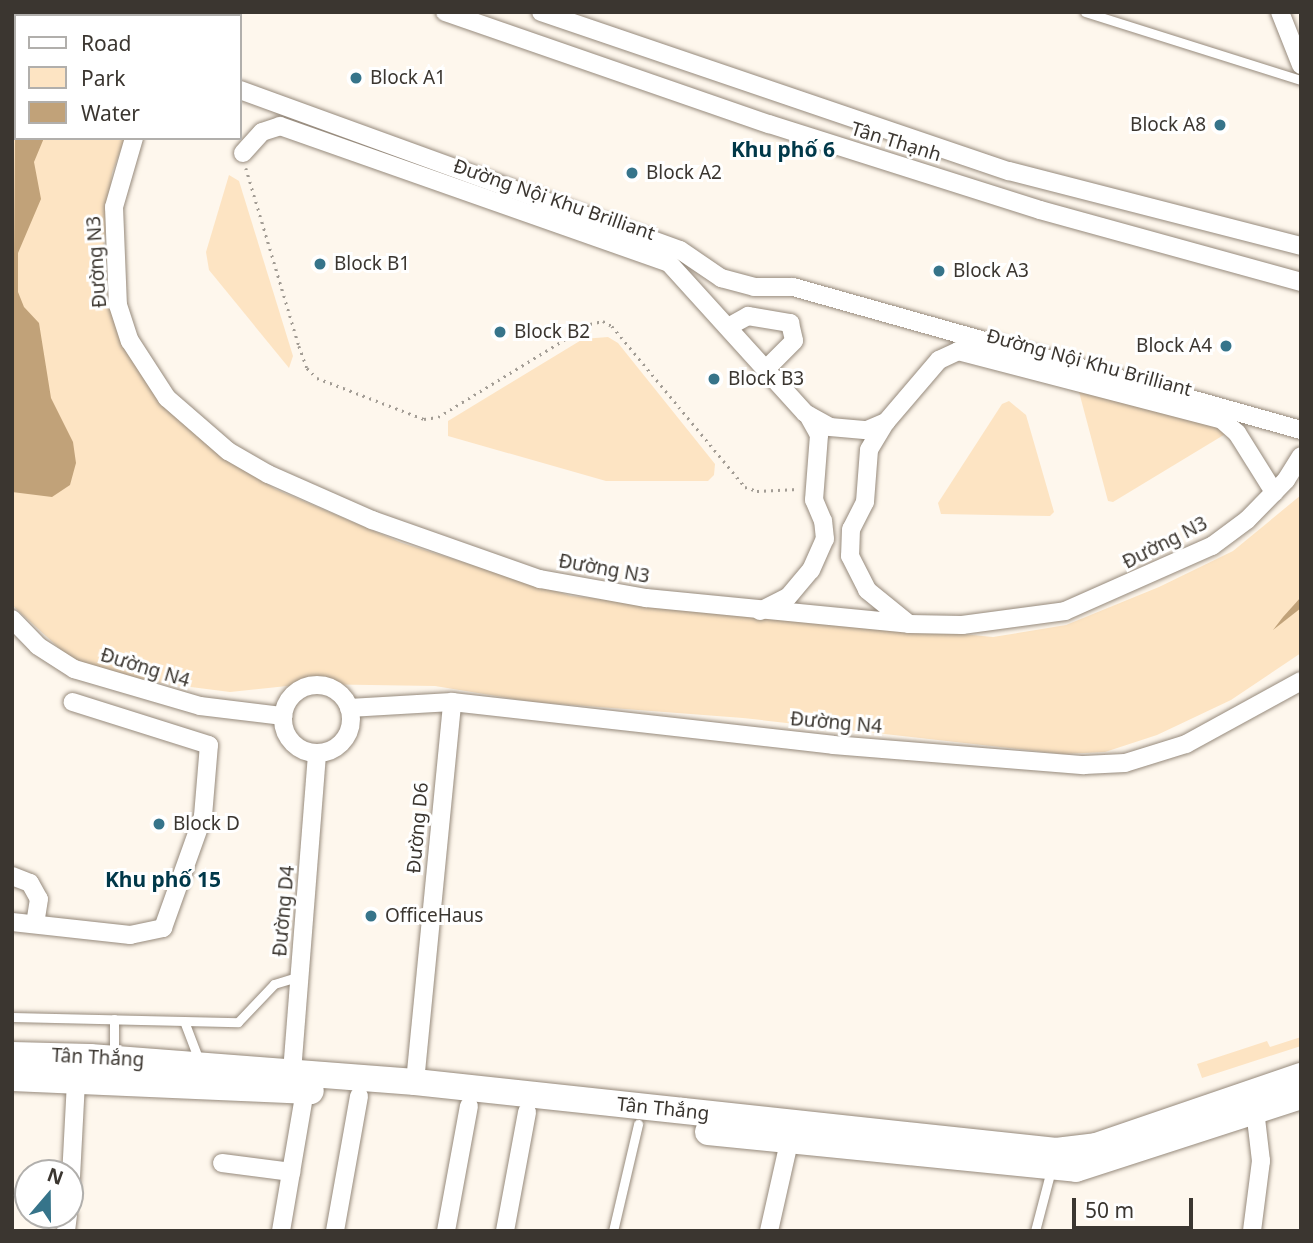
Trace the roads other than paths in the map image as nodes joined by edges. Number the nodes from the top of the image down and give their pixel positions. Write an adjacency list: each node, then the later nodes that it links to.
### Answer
1 (445, 12): 11 (street, Tân Thạnh)
2 (541, 12): 10 (street, Tân Thạnh)
3 (1085, 12): 6 (lane)
4 (1280, 12): 5 (street)
5 (1301, 65)
6 (1301, 80)
7 (242, 91): 17 (street)
8 (133, 140): 25 (street, Đường N3)
9 (243, 153): 12 (street, Đường Nội Khu Brilliant)
10 (1301, 246)
11 (1301, 282)
12 (728, 327): 13 (street, Đường Nội Khu Brilliant); 13 (street)
13 (766, 369): 14 (street, Đường Nội Khu Brilliant)
14 (805, 412): 16 (street, Đường Nội Khu Brilliant); 19 (street, Đường Nội Khu Brilliant)
15 (886, 422): 18 (street, Đường Nội Khu Brilliant); 20 (street, Đường Nội Khu Brilliant); 22 (street, Đường Nội Khu Brilliant)
16 (833, 428): 18 (street, Đường Nội Khu Brilliant); 19 (street)
17 (1301, 430)
18 (855, 431): 20 (street)
19 (819, 440): 23 (street)
20 (869, 450): 24 (street, Đường Nội Khu Brilliant)
21 (1301, 456): 22 (street, Đường N3)
22 (1274, 492): 27 (street, Đường N3)
23 (820, 514): 24 (street); 25 (street)
24 (856, 519): 27 (street, Đường Nội Khu Brilliant)
25 (760, 611): 27 (street, Đường N3)
26 (12, 619): 32 (street, Đường N4)
27 (909, 624)
28 (1301, 681): 30 (street, Đường N4)
29 (73, 702): 36 (street)
30 (452, 702): 31 (street, Đường N4); 49 (street, Đường D6)
31 (349, 708): 32 (street); 33 (street)
32 (283, 716): 33 (street)
33 (317, 754): 37 (street, Đường D4)
34 (12, 876): 36 (street)
35 (12, 922): 36 (street)
36 (35, 924)
37 (300, 976): 40 (lane); 47 (street, Đường D4)
38 (12, 1017): 39 (lane)
39 (114, 1019): 40 (lane); 42 (lane)
40 (184, 1021): 43 (lane)
41 (12, 1055): 42 (street, Tân Thắng)
42 (114, 1058): 43 (street, Tân Thắng)
43 (201, 1065): 47 (street, Tân Thắng)
44 (1301, 1076): 49 (street, Tân Thắng)
45 (12, 1078): 46 (street, Tân Thắng)
46 (76, 1080): 47 (street, Tân Thắng); 56 (street)
47 (299, 1081): 48 (street, Tân Thắng); 59 (street, Đường D4)
48 (360, 1087): 49 (street, Tân Thắng); 61 (street)
49 (414, 1092): 51 (street, Tân Thắng)
50 (1301, 1096): 52 (street, Tân Thắng)
51 (469, 1106): 53 (street, Tân Thắng); 62 (street)
52 (1255, 1110): 58 (street, Tân Thắng); 67 (street)
53 (527, 1112): 54 (street, Tân Thắng); 63 (street)
54 (638, 1124): 55 (street, Tân Thắng); 64 (lane)
55 (789, 1142): 58 (street, Tân Thắng); 65 (street)
56 (72, 1159)
57 (222, 1163): 59 (street)
58 (1051, 1170): 66 (lane)
59 (291, 1172): 60 (street, Đường D4)
60 (281, 1231)
61 (335, 1231)
62 (446, 1231)
63 (505, 1231)
64 (613, 1231)
65 (769, 1231)
66 (1035, 1231)
67 (1252, 1231)

